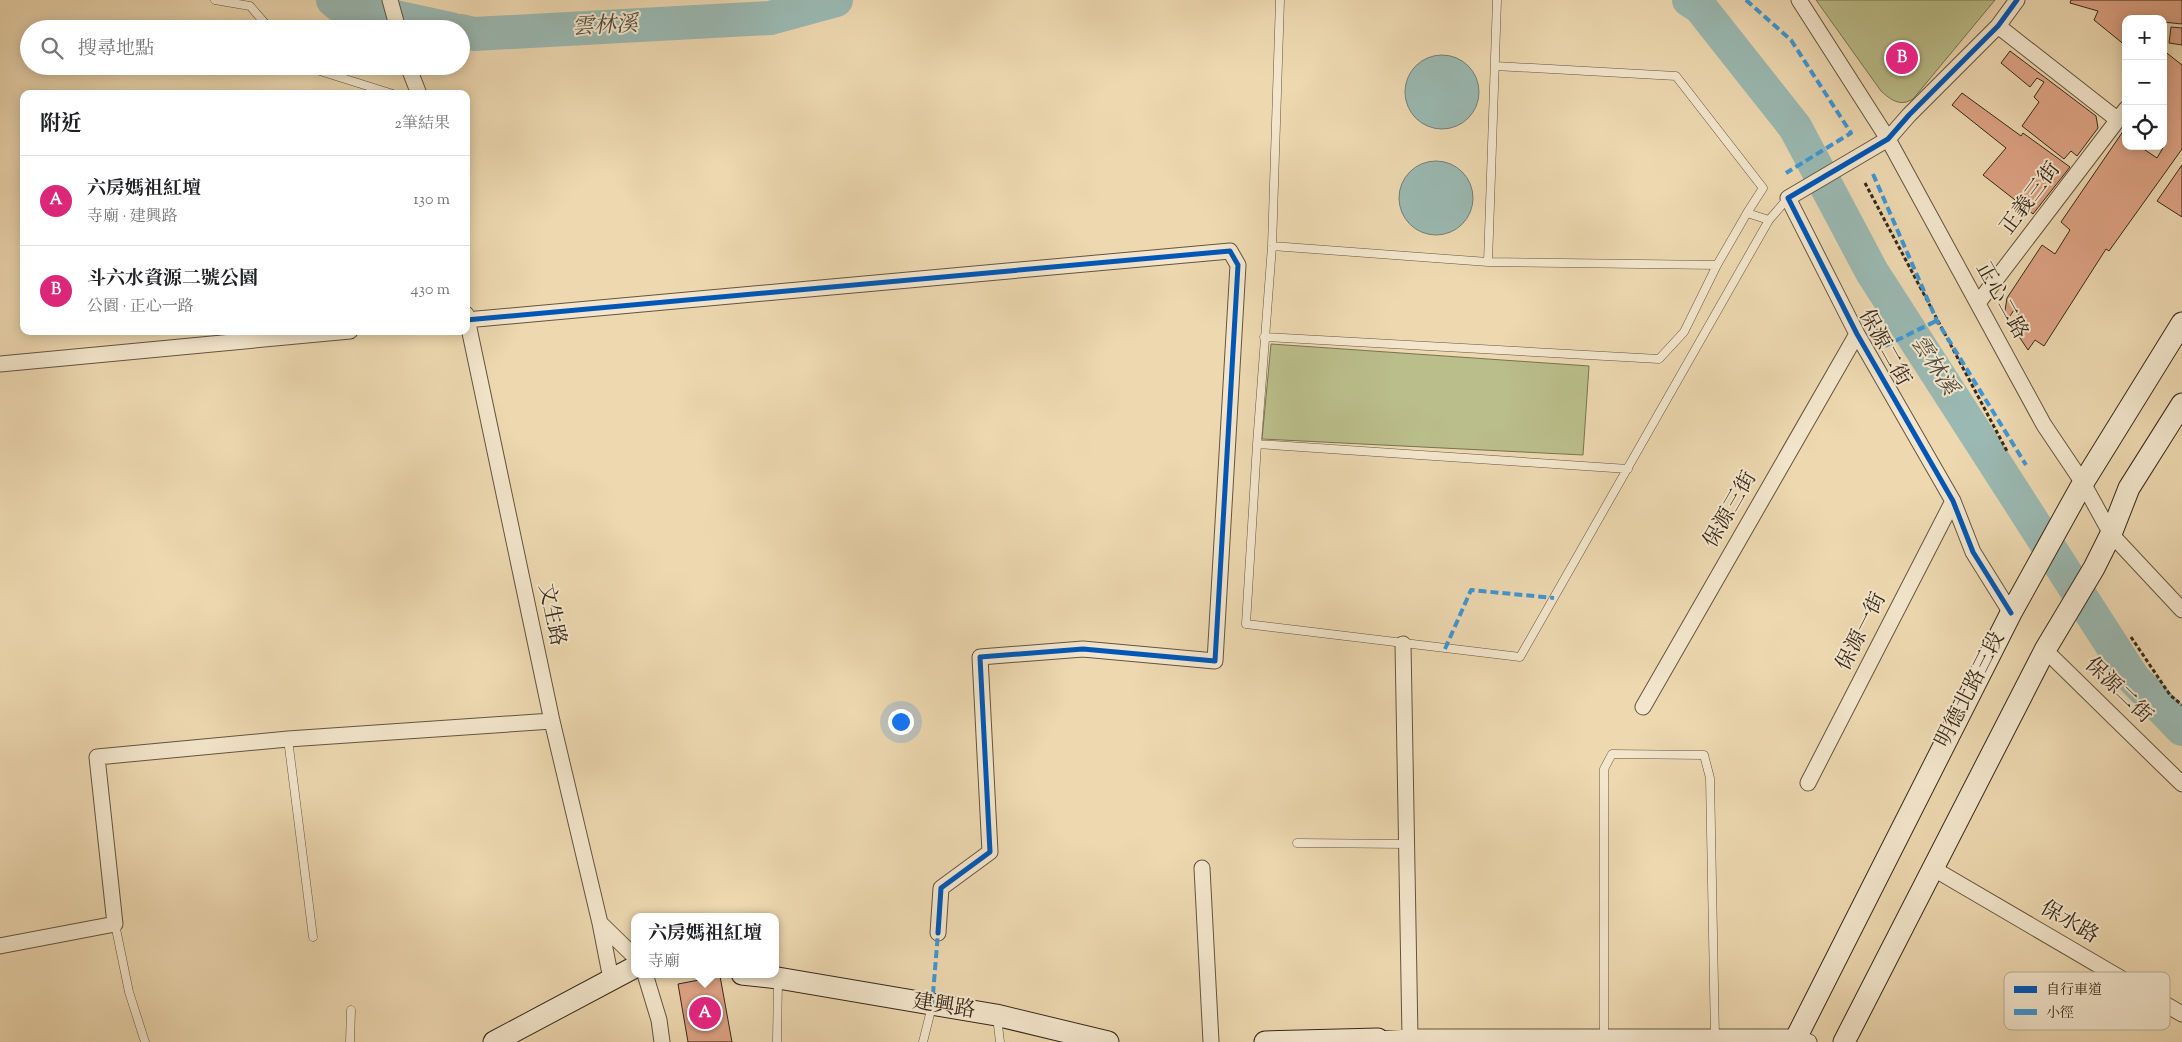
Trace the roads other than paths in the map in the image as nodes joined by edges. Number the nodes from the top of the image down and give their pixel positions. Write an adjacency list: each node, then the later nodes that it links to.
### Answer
1 (215, 0): 7 (lane)
2 (390, 0): 8 (street)
3 (1280, 0): 20 (lane)
4 (1497, 0): 10 (lane)
5 (1799, 0): 16 (street, 正心二路)
6 (2018, 0): 9 (street)
7 (262, 20)
8 (396, 20)
9 (1998, 26): 15 (street, 正義三街); 16 (street)
10 (1495, 66): 18 (lane); 21 (lane)
11 (333, 75): 13 (lane)
12 (412, 75): 14 (street)
13 (380, 90)
14 (417, 90)
15 (2122, 115): 23 (street, 正義三街)
16 (1885, 141): 17 (street); 23 (street, 正心二路)
17 (1793, 194): 19 (lane); 27 (street, 保源二街)
18 (1747, 213): 19 (lane); 22 (lane)
19 (1769, 220): 33 (lane)
20 (1272, 246): 21 (lane); 29 (lane)
21 (1488, 262): 22 (lane)
22 (1716, 265): 29 (lane)
23 (1978, 304): 34 (street, 正心二路)
24 (470, 318): 52 (street)
25 (2182, 323): 34 (main road, 明德北路三段)
26 (470, 332): 42 (street, 文生路)
27 (1857, 334): 35 (street, 保源二街); 41 (street, 保源三街)
28 (308, 335): 30 (street)
29 (1264, 337): 32 (lane)
30 (0, 364)
31 (2182, 404): 36 (main road)
32 (1257, 444): 33 (lane); 39 (lane)
33 (1628, 469): 39 (lane)
34 (2083, 483): 36 (street, 正心二路); 38 (main road, 明德北路三段)
35 (1953, 502): 38 (street, 保源二街); 44 (street, 保源一街)
36 (2111, 534): 37 (street, 正心二路); 40 (main road)
37 (2182, 610)
38 (2011, 613): 69 (main road, 明德北路三段)
39 (1403, 644): 47 (street)
40 (2045, 650): 45 (street, 保源二街); 49 (main road)
41 (1643, 707)
42 (552, 721): 43 (street); 50 (street, 文生路)
43 (288, 739): 51 (street); 53 (lane)
44 (1808, 783)
45 (2182, 784)
46 (1296, 843): 47 (lane)
47 (1407, 844): 66 (street)
48 (1202, 868): 79 (street)
49 (1934, 869): 57 (street, 保水路); 81 (main road)
50 (600, 923): 55 (street); 60 (street, 文生路)
51 (115, 924): 54 (street); 71 (lane)
52 (938, 933)
53 (313, 937)
54 (0, 946)
55 (631, 953)
56 (631, 968): 60 (main road)
57 (2110, 972)
58 (646, 978): 74 (street)
59 (778, 978): 61 (main road, 建興路); 75 (lane)
60 (611, 979): 73 (main road)
61 (932, 1006): 65 (main road, 建興路); 76 (lane)
62 (2170, 1007): 64 (street, 保水路)
63 (351, 1010): 72 (lane)
64 (2182, 1014)
65 (996, 1015): 77 (lane); 78 (main road, 建興路)
66 (1410, 1038): 67 (street); 70 (street)
67 (1604, 1038): 68 (street); 68 (lane)
68 (1715, 1038): 69 (street)
69 (1800, 1040)
70 (1378, 1041): 80 (main road)
71 (146, 1042)
72 (350, 1042)
73 (494, 1042)
74 (662, 1042)
75 (777, 1042)
76 (923, 1042)
77 (1000, 1042)
78 (1108, 1042)
79 (1210, 1042)
80 (1265, 1042)
81 (1844, 1042)

